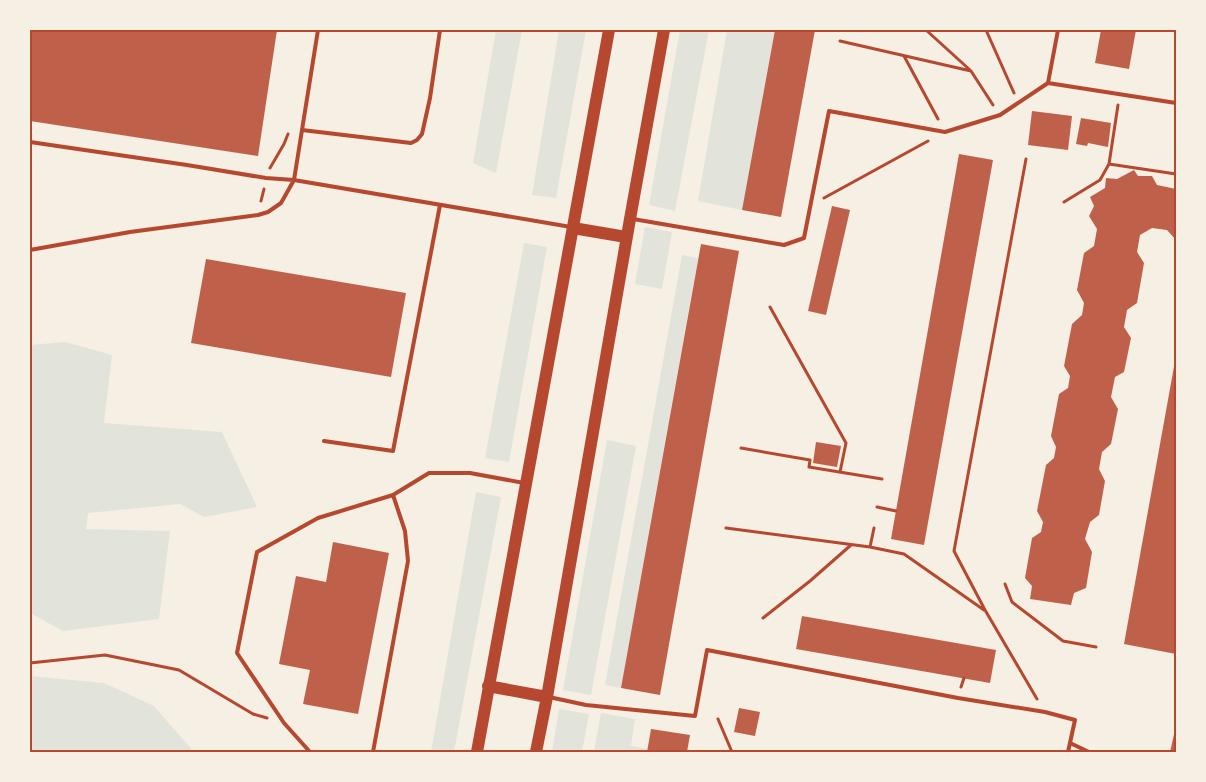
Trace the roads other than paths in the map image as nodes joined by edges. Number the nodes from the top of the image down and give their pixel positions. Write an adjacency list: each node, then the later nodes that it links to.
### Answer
1 (318, 30): 8 (lane)
2 (440, 30): 8 (lane)
3 (608, 30): 13 (main road)
4 (664, 30): 12 (main road)
5 (1058, 30): 6 (lane)
6 (1048, 83): 7 (lane); 12 (lane)
7 (1176, 103)
8 (302, 130): 10 (lane)
9 (30, 142): 10 (lane)
10 (294, 180): 11 (lane); 15 (lane)
11 (440, 205): 13 (lane); 16 (lane)
12 (630, 219): 14 (main road)
13 (573, 228): 14 (main road); 17 (main road)
14 (626, 237): 20 (main road)
15 (30, 250)
16 (324, 441)
17 (526, 484): 18 (lane); 19 (main road)
18 (393, 495): 22 (lane); 23 (lane)
19 (488, 686): 20 (main road); 24 (main road)
20 (547, 697): 21 (lane); 25 (main road)
21 (1070, 743): 26 (lane); 27 (lane)
22 (310, 752)
23 (373, 752)
24 (476, 752)
25 (536, 752)
26 (1068, 752)
27 (1089, 752)

